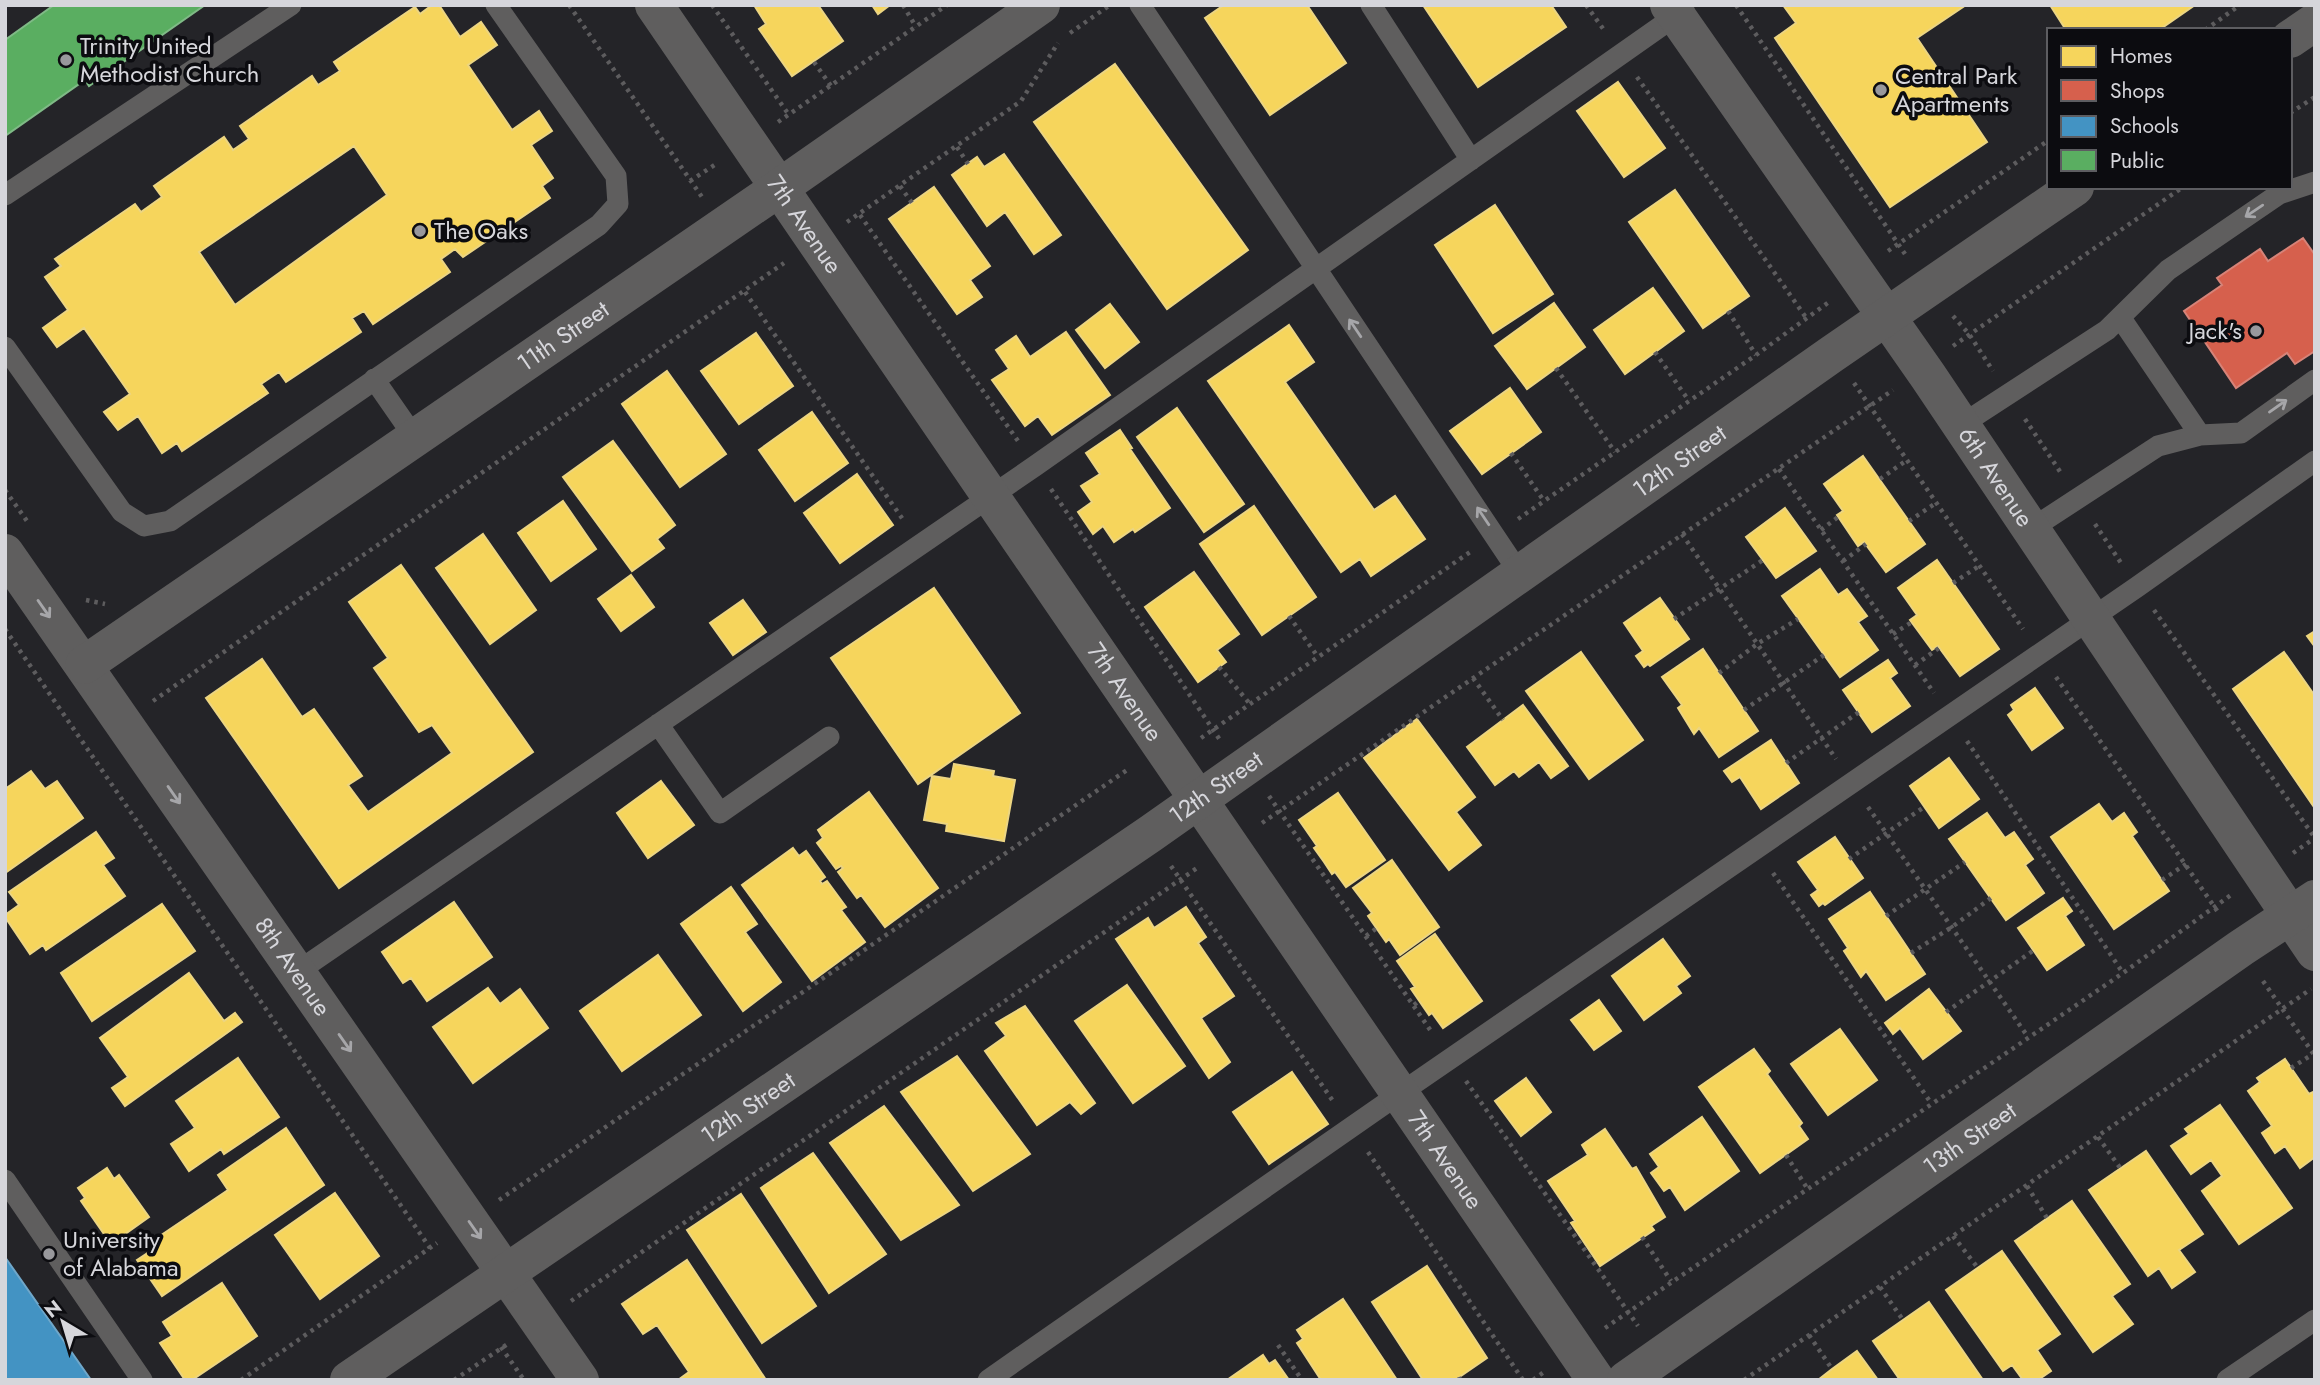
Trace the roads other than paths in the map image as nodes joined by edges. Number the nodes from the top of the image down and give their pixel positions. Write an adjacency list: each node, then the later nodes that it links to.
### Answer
1 (290, 5): 8 (lane)
2 (496, 5): 20 (lane)
3 (654, 5): 13 (street, 7th Avenue)
4 (1041, 5): 13 (street, 11th Street)
5 (1140, 5): 16 (lane)
6 (1371, 5): 11 (lane)
7 (1679, 9): 11 (lane); 17 (street, 6th Avenue)
8 (268, 11): 15 (lane)
9 (2315, 22): 10 (street)
10 (2292, 38)
11 (1471, 160): 16 (lane)
12 (2315, 182): 18 (lane, one-way to 18)
13 (779, 188): 24 (street, 11th Street); 26 (street, 7th Avenue)
14 (2072, 189): 17 (street, 12th Street)
15 (5, 195)
16 (1315, 269): 26 (lane); 29 (lane, one-way to 16)
17 (1888, 317): 22 (street, 6th Avenue); 29 (street, 12th Street)
18 (2120, 317): 22 (lane); 23 (lane)
19 (5, 347): 20 (lane)
20 (374, 379): 24 (lane)
21 (2315, 380): 23 (lane, one-way to 21)
22 (1961, 425): 27 (street, 6th Avenue)
23 (2200, 435): 27 (lane)
24 (415, 438): 31 (street, 11th Street)
25 (2315, 461): 30 (lane)
26 (990, 496): 32 (lane); 34 (street, 7th Avenue)
27 (2031, 529): 30 (street, 6th Avenue)
28 (5, 552): 31 (street, 8th Avenue, one-way to 31)
29 (1520, 573): 34 (street, 12th Street)
30 (2091, 618): 35 (street, 6th Avenue); 38 (lane)
31 (83, 665): 37 (street, 8th Avenue, one-way to 37)
32 (659, 724): 33 (lane); 37 (lane)
33 (829, 737)
34 (1198, 799): 38 (street, 7th Avenue); 40 (street, 12th Street)
35 (2302, 906): 36 (street, 6th Avenue); 47 (street, 13th Street)
36 (2315, 952)
37 (297, 972): 40 (street, 8th Avenue, one-way to 40)
38 (1399, 1094): 42 (street, 7th Avenue); 46 (lane)
39 (5, 1180): 43 (lane)
40 (505, 1272): 44 (street, 12th Street); 45 (street, 8th Avenue)
41 (2315, 1320): 48 (lane)
42 (1586, 1364)
43 (142, 1380)
44 (349, 1380)
45 (580, 1380)
46 (988, 1380)
47 (1626, 1380)
48 (2227, 1380)

